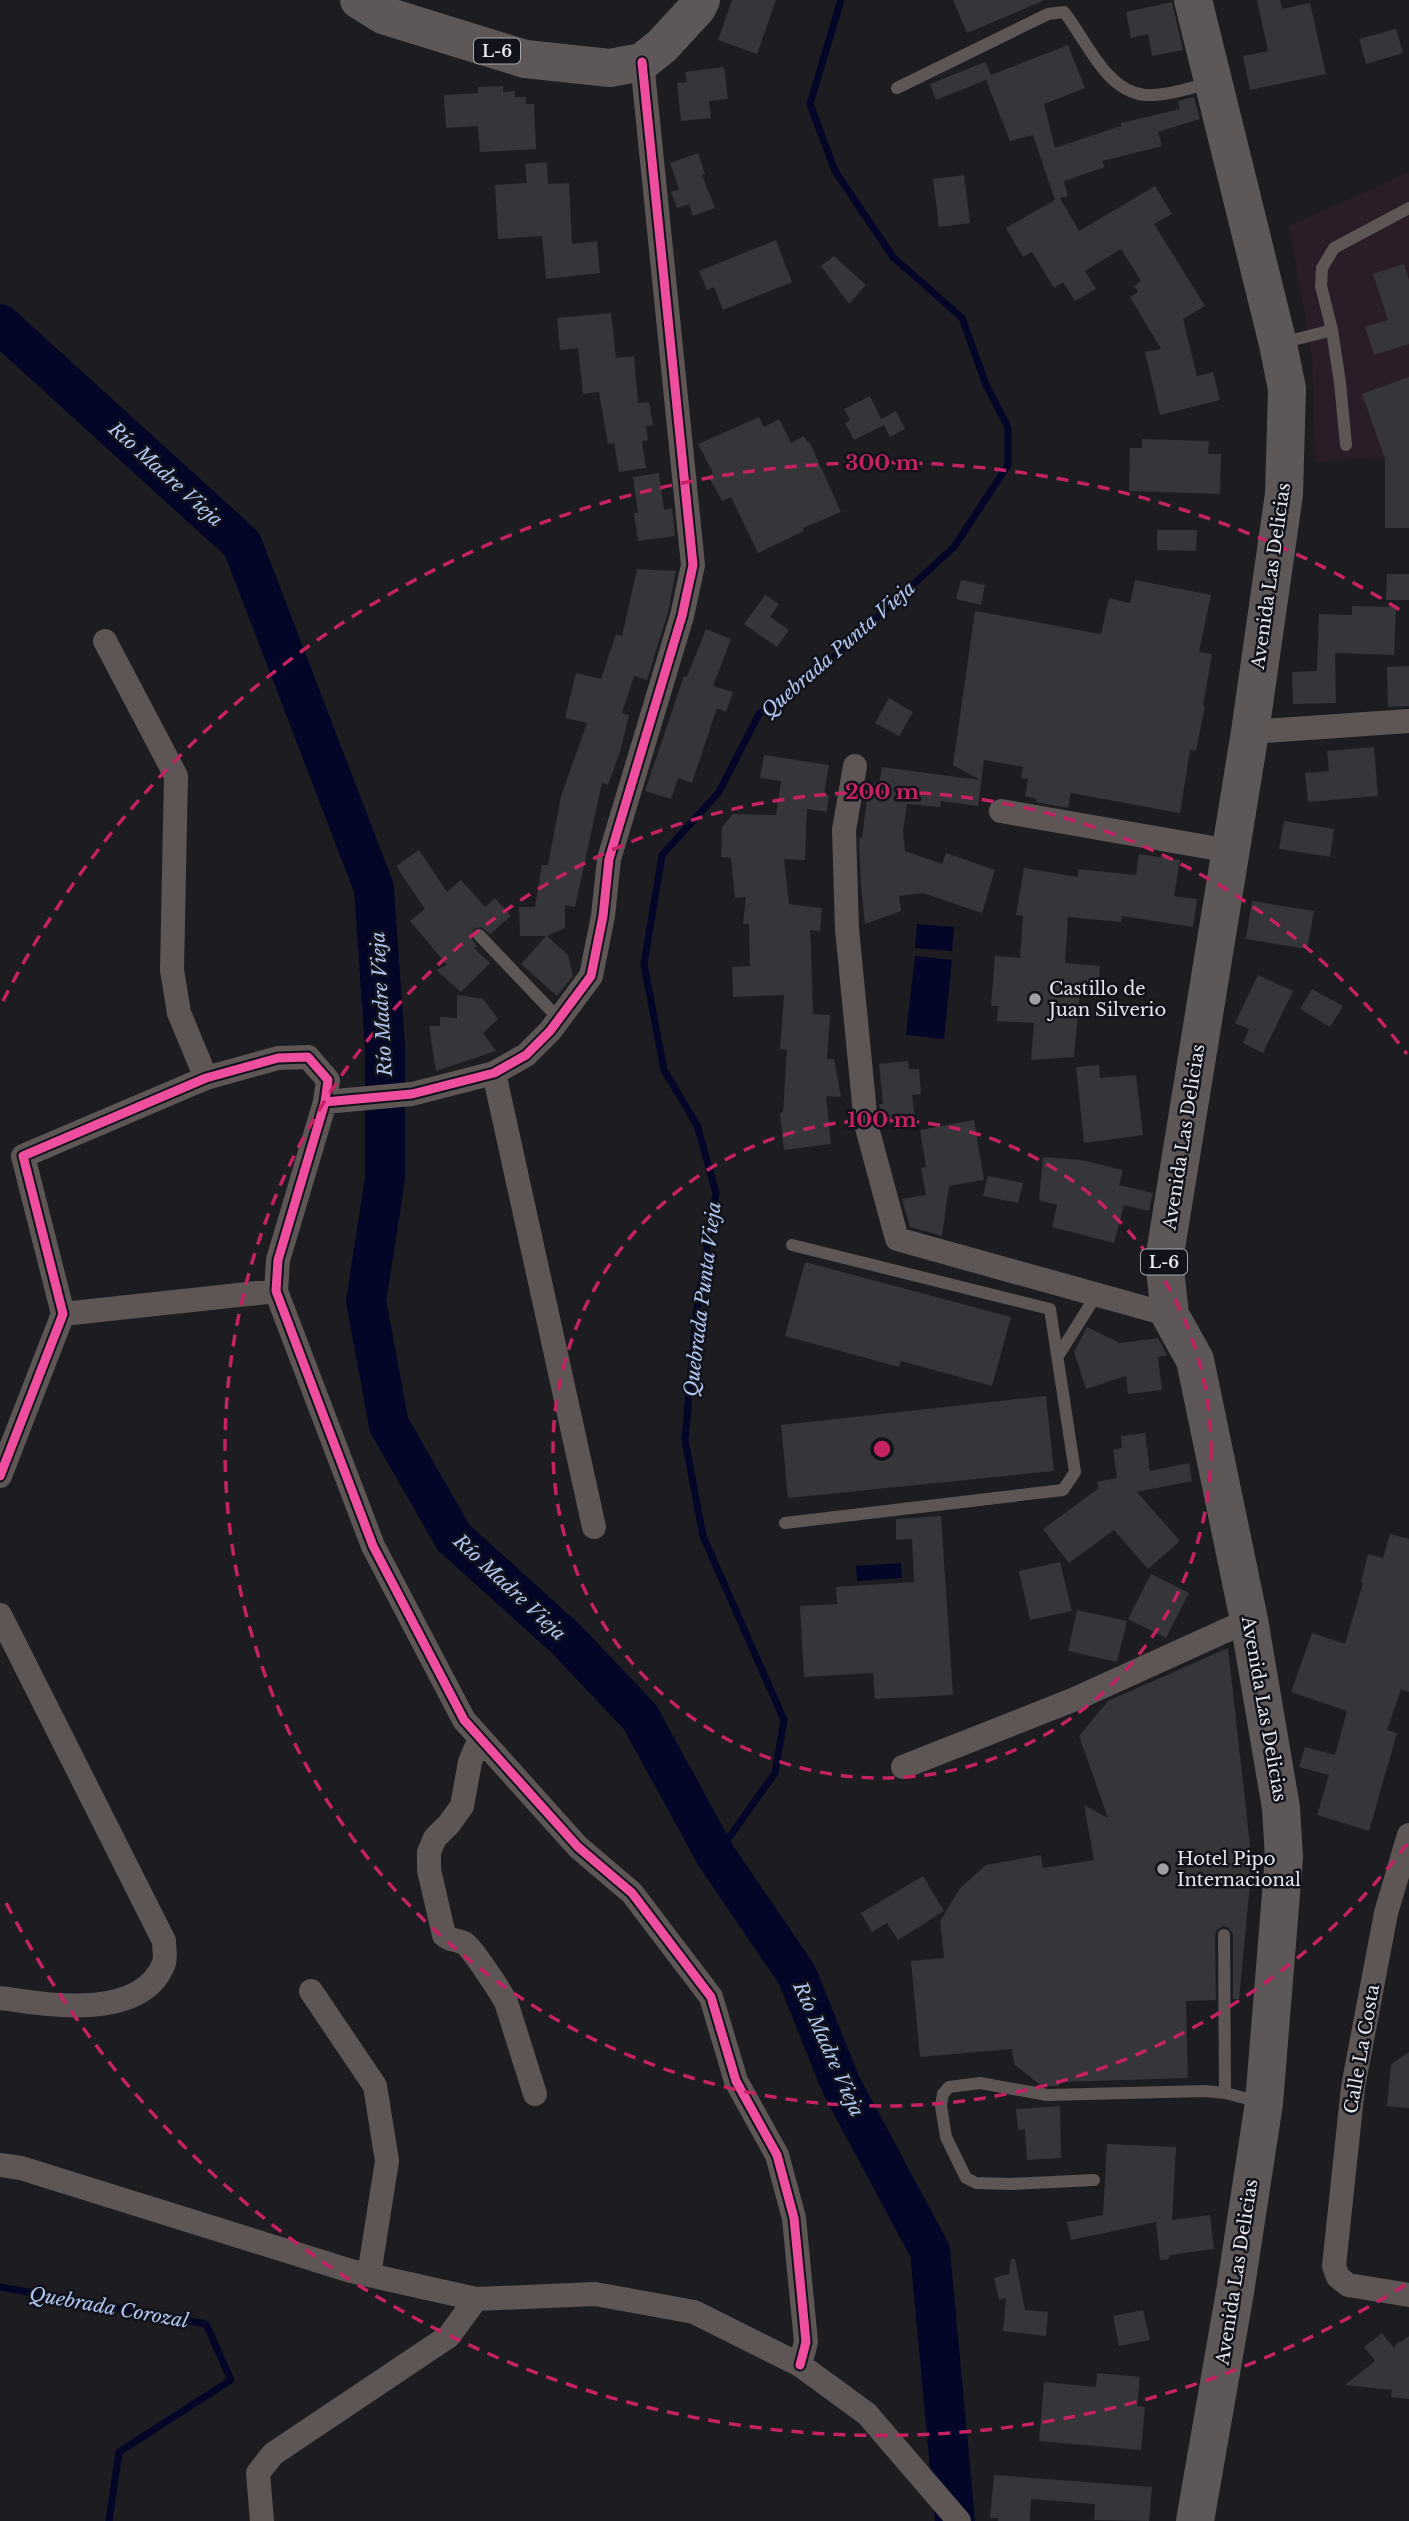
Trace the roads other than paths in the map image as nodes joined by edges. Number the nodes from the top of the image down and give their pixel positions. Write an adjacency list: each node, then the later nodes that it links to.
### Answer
1 (359, 0): 4 (main road, L-6)
2 (701, 0): 4 (main road)
3 (1194, 1): 5 (main road, Avenida Las Delicias / L-6)
4 (642, 62): 18 (street)
5 (1214, 82): 6 (lane); 9 (main road, Avenida Las Delicias / L-6)
6 (897, 88)
7 (1409, 208): 8 (lane)
8 (1332, 330): 9 (lane); 10 (lane)
9 (1278, 344): 13 (main road, Avenida Las Delicias / L-6)
10 (1346, 446)
11 (106, 641): 20 (street)
12 (1409, 721): 13 (street)
13 (1250, 732): 16 (main road, Avenida Las Delicias / L-6)
14 (855, 766): 24 (street)
15 (1002, 811): 16 (street)
16 (1230, 851): 26 (main road, Avenida Las Delicias / L-6)
17 (479, 935): 18 (lane)
18 (559, 1019): 19 (street)
19 (494, 1073): 21 (street); 30 (street)
20 (206, 1078): 21 (street); 25 (street)
21 (325, 1102): 23 (street)
22 (792, 1245): 27 (lane)
23 (276, 1291): 25 (street); 33 (street)
24 (1097, 1294): 26 (street); 27 (lane)
25 (63, 1314): 28 (street)
26 (1170, 1315): 32 (main road, Avenida Las Delicias / L-6)
27 (1058, 1356): 29 (lane)
28 (0, 1476)
29 (785, 1523)
30 (594, 1527)
31 (0, 1615): 39 (street)
32 (1249, 1620): 34 (street); 42 (main road, Avenida Las Delicias / L-6)
33 (480, 1738): 41 (street); 48 (street)
34 (903, 1767)
35 (1409, 1835): 36 (street, Calle La Costa)
36 (1397, 1916): 46 (street, Calle La Costa)
37 (1224, 1935): 40 (lane)
38 (311, 1991): 45 (street)
39 (0, 1998)
40 (1224, 2093): 42 (lane); 44 (lane)
41 (535, 2094)
42 (1264, 2103): 51 (main road, Avenida Las Delicias / L-6)
43 (0, 2165): 45 (street)
44 (1094, 2179)
45 (369, 2275): 47 (street)
46 (1409, 2295)
47 (476, 2299): 48 (street); 49 (street)
48 (800, 2365): 50 (street)
49 (262, 2521)
50 (959, 2521)
51 (1195, 2521)

